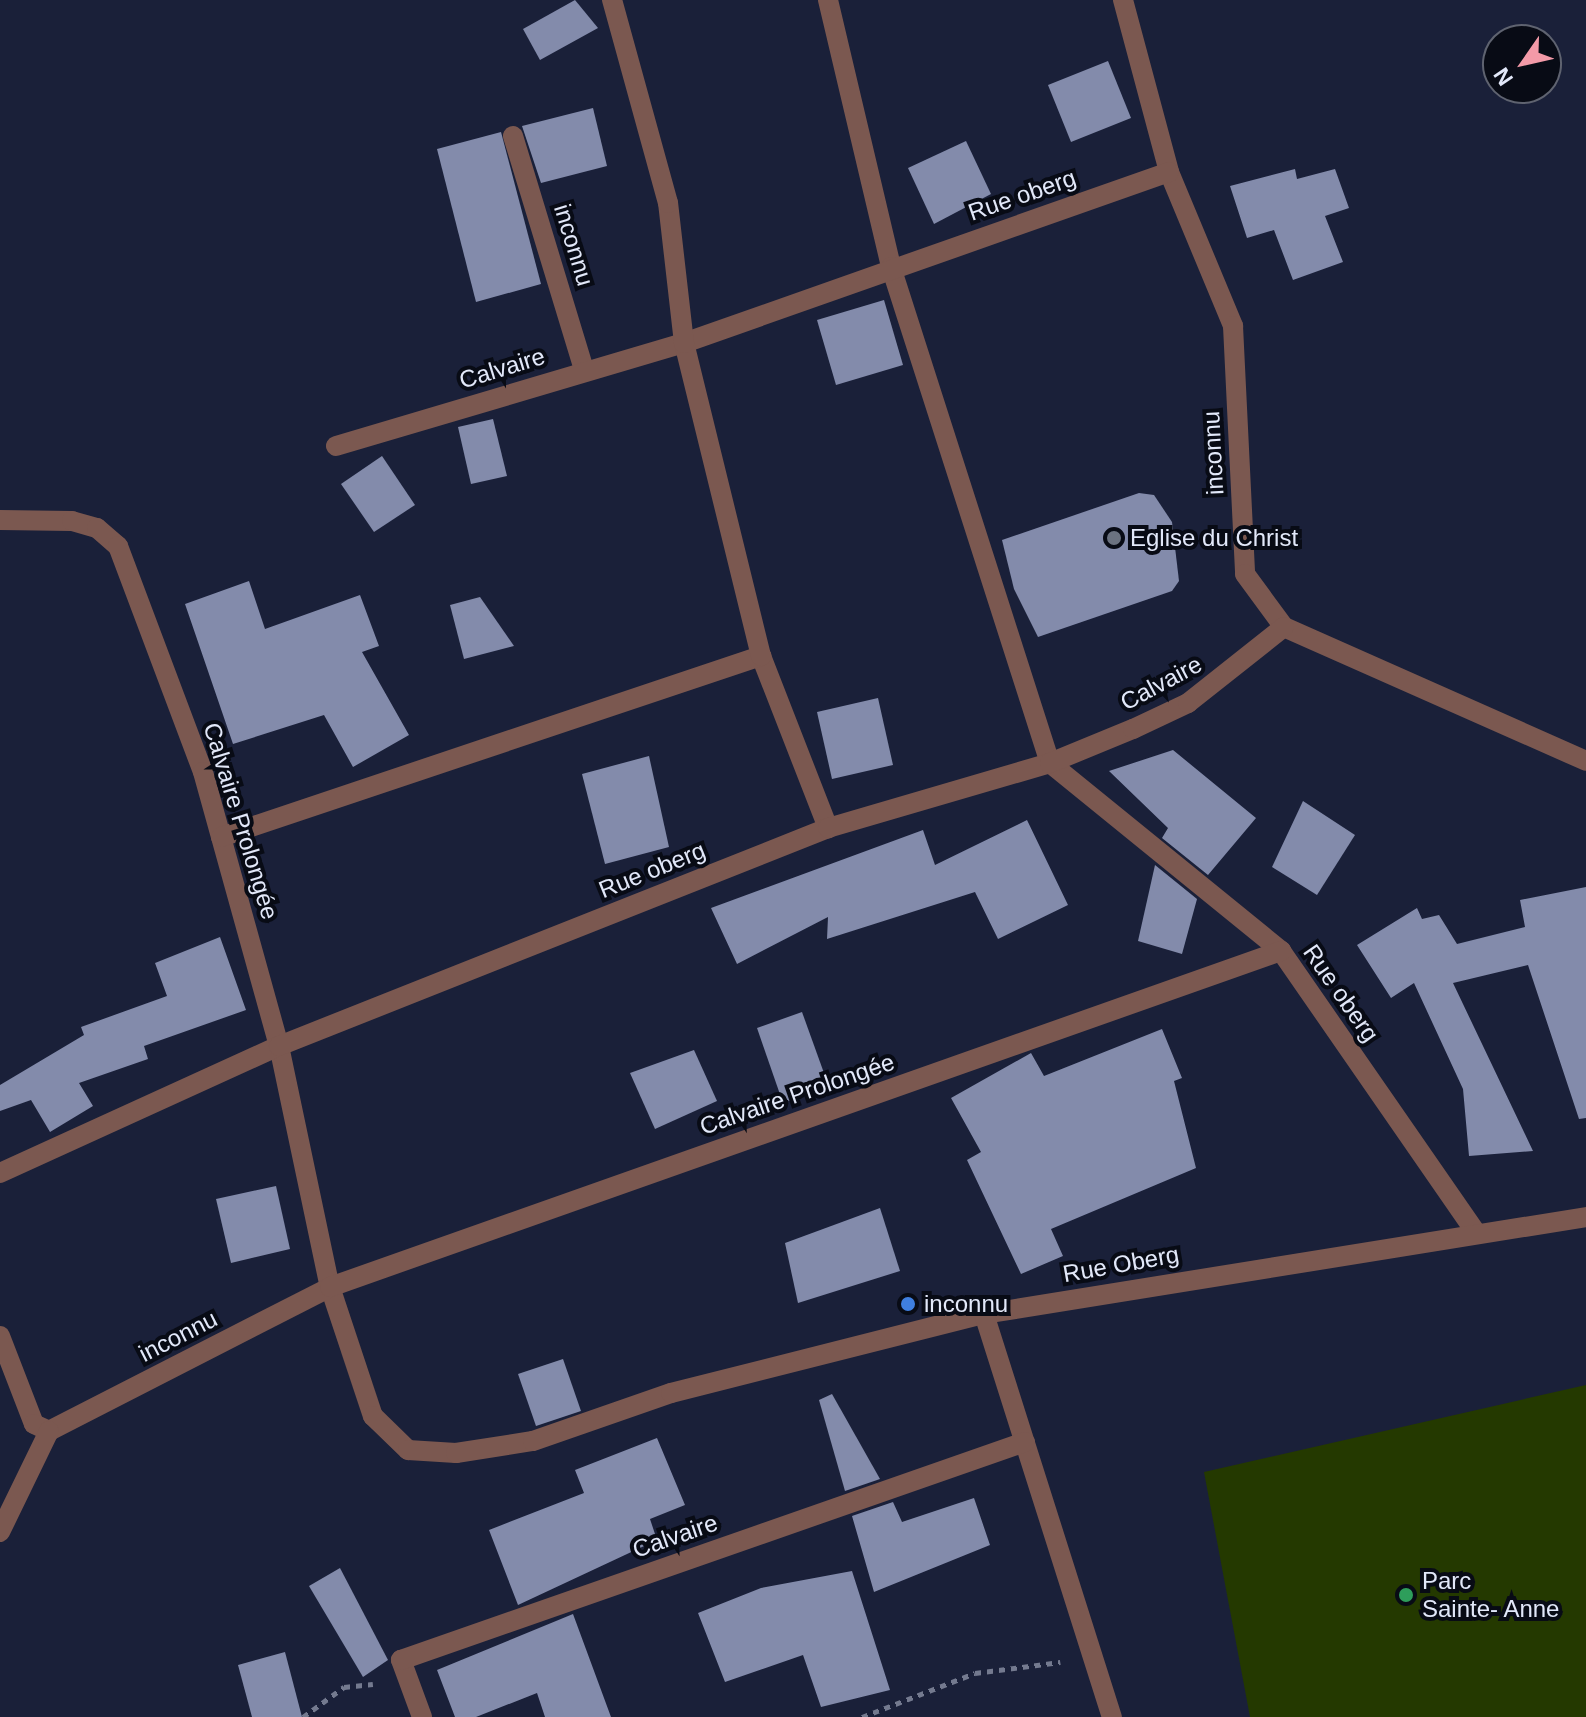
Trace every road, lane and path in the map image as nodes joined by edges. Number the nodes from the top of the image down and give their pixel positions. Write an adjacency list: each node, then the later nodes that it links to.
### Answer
1 (612, 0): 7 (street)
2 (828, 0): 6 (street)
3 (1123, 0): 5 (street, inconnu)
4 (513, 136): 8 (street, inconnu)
5 (1169, 172): 6 (street, Rue oberg); 11 (street, inconnu)
6 (891, 267): 7 (street, Rue oberg); 14 (street)
7 (684, 343): 8 (street, Calvaire); 12 (street)
8 (584, 370): 9 (street, Calvaire)
9 (336, 446)
10 (0, 520): 16 (street, Calvaire Prolongée)
11 (1284, 627): 13 (street, inconnu); 14 (street, Calvaire)
12 (761, 656): 15 (street); 16 (street)
13 (1586, 761)
14 (1050, 763): 15 (street, Rue oberg); 17 (street, Rue oberg)
15 (828, 828): 18 (street, Rue oberg)
16 (221, 837): 18 (street, Calvaire Prolongée)
17 (1281, 951): 21 (street, Rue oberg); 22 (street, Calvaire Prolongée)
18 (279, 1046): 19 (street); 22 (street, Calvaire Prolongée)
19 (0, 1173)
20 (1586, 1217): 21 (street, Rue Oberg)
21 (1474, 1230): 23 (street, Rue Oberg)
22 (330, 1287): 25 (street, Calvaire Prolongée); 26 (street, inconnu)
23 (984, 1314): 25 (street, Rue Oberg); 27 (street)
24 (0, 1336): 26 (street)
25 (671, 1393)
26 (49, 1431): 28 (street)
27 (1025, 1442): 29 (street); 30 (street, Calvaire)
28 (0, 1532)
29 (1092, 1658): 33 (path); 34 (street)
30 (410, 1685): 31 (path); 32 (street, Calvaire)
31 (303, 1717)
32 (422, 1717)
33 (862, 1717)
34 (1112, 1717)

